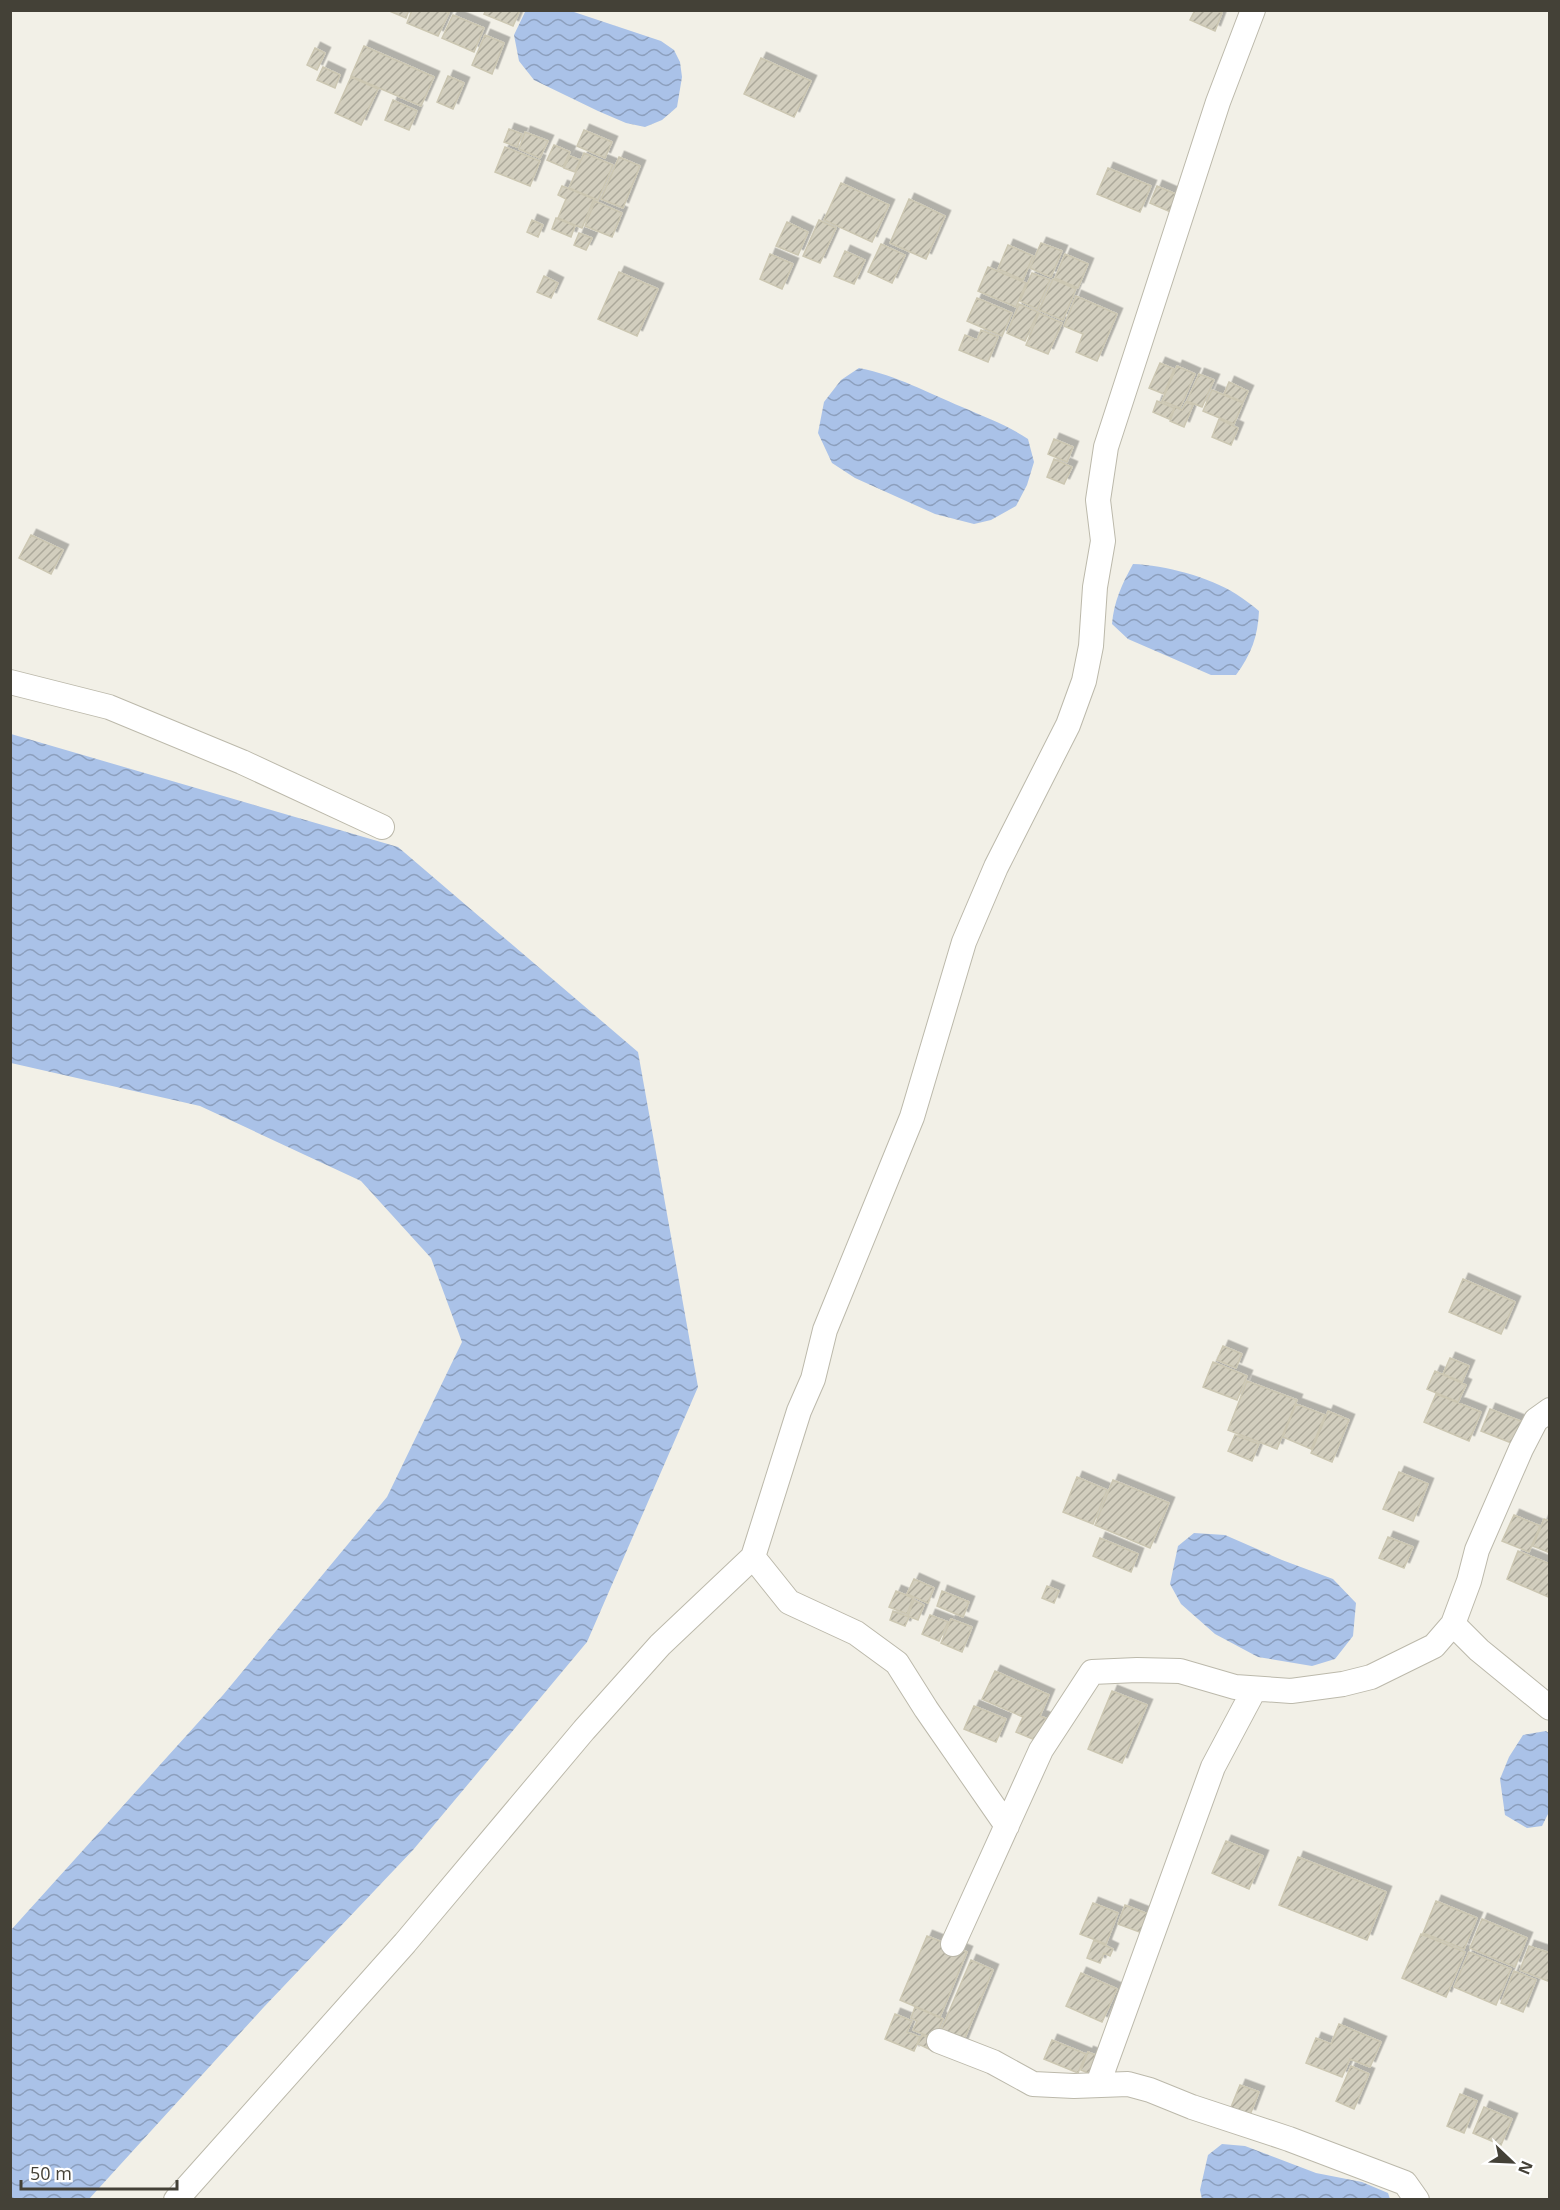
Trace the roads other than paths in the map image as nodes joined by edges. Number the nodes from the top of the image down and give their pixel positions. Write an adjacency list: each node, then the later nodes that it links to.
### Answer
1 (1253, 10): 5 (street)
2 (10, 682): 3 (street)
3 (382, 828)
4 (1550, 1410): 6 (street)
5 (753, 1557): 9 (street); 13 (street)
6 (1453, 1624): 7 (street); 8 (street)
7 (1254, 1690): 9 (street); 12 (street)
8 (1550, 1708)
9 (1007, 1826): 10 (street)
10 (953, 1944)
11 (939, 2041): 12 (street)
12 (1098, 2084): 14 (street)
13 (176, 2199)
14 (1417, 2199)

